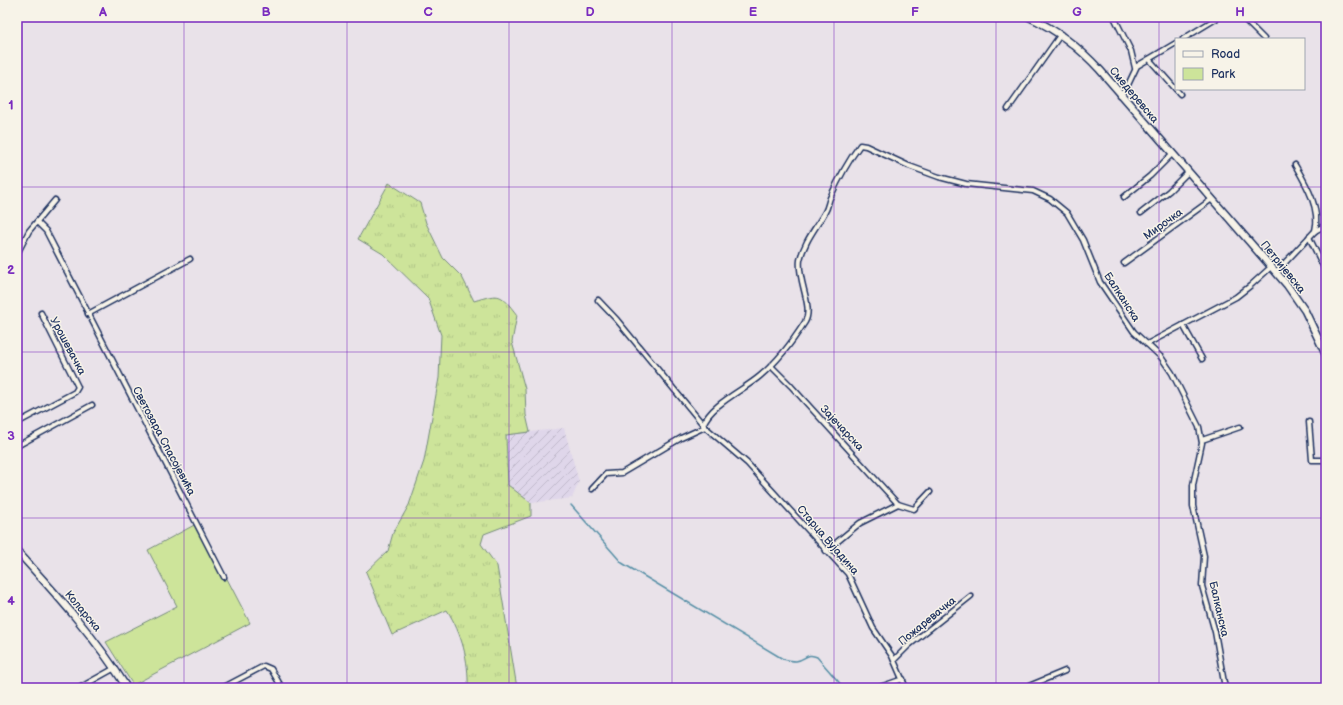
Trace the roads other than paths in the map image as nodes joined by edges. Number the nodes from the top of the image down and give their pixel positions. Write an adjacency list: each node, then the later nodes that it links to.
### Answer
1 (1029, 17): 5 (main road, Смедеревска)
2 (1114, 17): 10 (street)
3 (1218, 17): 6 (street)
4 (1242, 17): 7 (street)
5 (1061, 34): 14 (main road, Смедеревска); 15 (street)
6 (1185, 38)
7 (1263, 38)
8 (1175, 44): 9 (street)
9 (1149, 59): 10 (street); 11 (street)
10 (1135, 68): 14 (street)
11 (1175, 88)
12 (1176, 90): 13 (street)
13 (1180, 94)
14 (1120, 95): 16 (main road, Смедеревска)
15 (1008, 109)
16 (1172, 154): 18 (main road, Смедеревска); 19 (street)
17 (1295, 165): 25 (street)
18 (1188, 172): 20 (main road, Смедеревска); 22 (street)
19 (1124, 197)
20 (1212, 199): 29 (street, Мирочка); 30 (main road, Петријевска)
21 (55, 200): 23 (street)
22 (1141, 213)
23 (37, 222): 27 (street); 35 (street, Светозара Спасојевића)
24 (1326, 225): 25 (street)
25 (1315, 231): 26 (street)
26 (1309, 237): 31 (street); 32 (street)
27 (17, 254)
28 (190, 259): 35 (street)
29 (1124, 263)
30 (1271, 266): 31 (main road, Петријевска); 36 (street)
31 (1276, 272): 38 (main road, Петријевска)
32 (1326, 272)
33 (598, 300): 44 (street, Старца Вујадина)
34 (41, 313): 43 (street, Урошевачка)
35 (88, 314): 54 (street, Светозара Спасојевића)
36 (1183, 325): 37 (street); 39 (street)
37 (1147, 344): 40 (street, Балканска); 46 (street, Балканска)
38 (1326, 355)
39 (1202, 359)
40 (771, 366): 44 (street); 51 (street, Зајечарска)
41 (92, 405): 47 (street)
42 (1309, 422): 48 (street)
43 (17, 423)
44 (704, 426): 49 (street); 53 (street, Старца Вујадина)
45 (1240, 427): 46 (street)
46 (1202, 440): 67 (street, Балканска)
47 (17, 446)
48 (1326, 460)
49 (592, 489)
50 (930, 492): 51 (street)
51 (898, 504): 53 (street)
52 (17, 551): 57 (main road, Коларска)
53 (826, 551): 56 (street, Старца Вујадина)
54 (224, 577)
55 (971, 596): 56 (street, Пожаревачка)
56 (894, 660): 59 (street, Старца Вујадина)
57 (115, 668): 60 (street); 61 (main road, Коларска)
58 (1065, 671): 66 (street)
59 (903, 679): 64 (street); 65 (street, Старца Вујадина)
60 (79, 688)
61 (127, 688)
62 (222, 688): 63 (street)
63 (282, 688)
64 (878, 688)
65 (906, 688)
66 (1024, 688)
67 (1225, 688)

